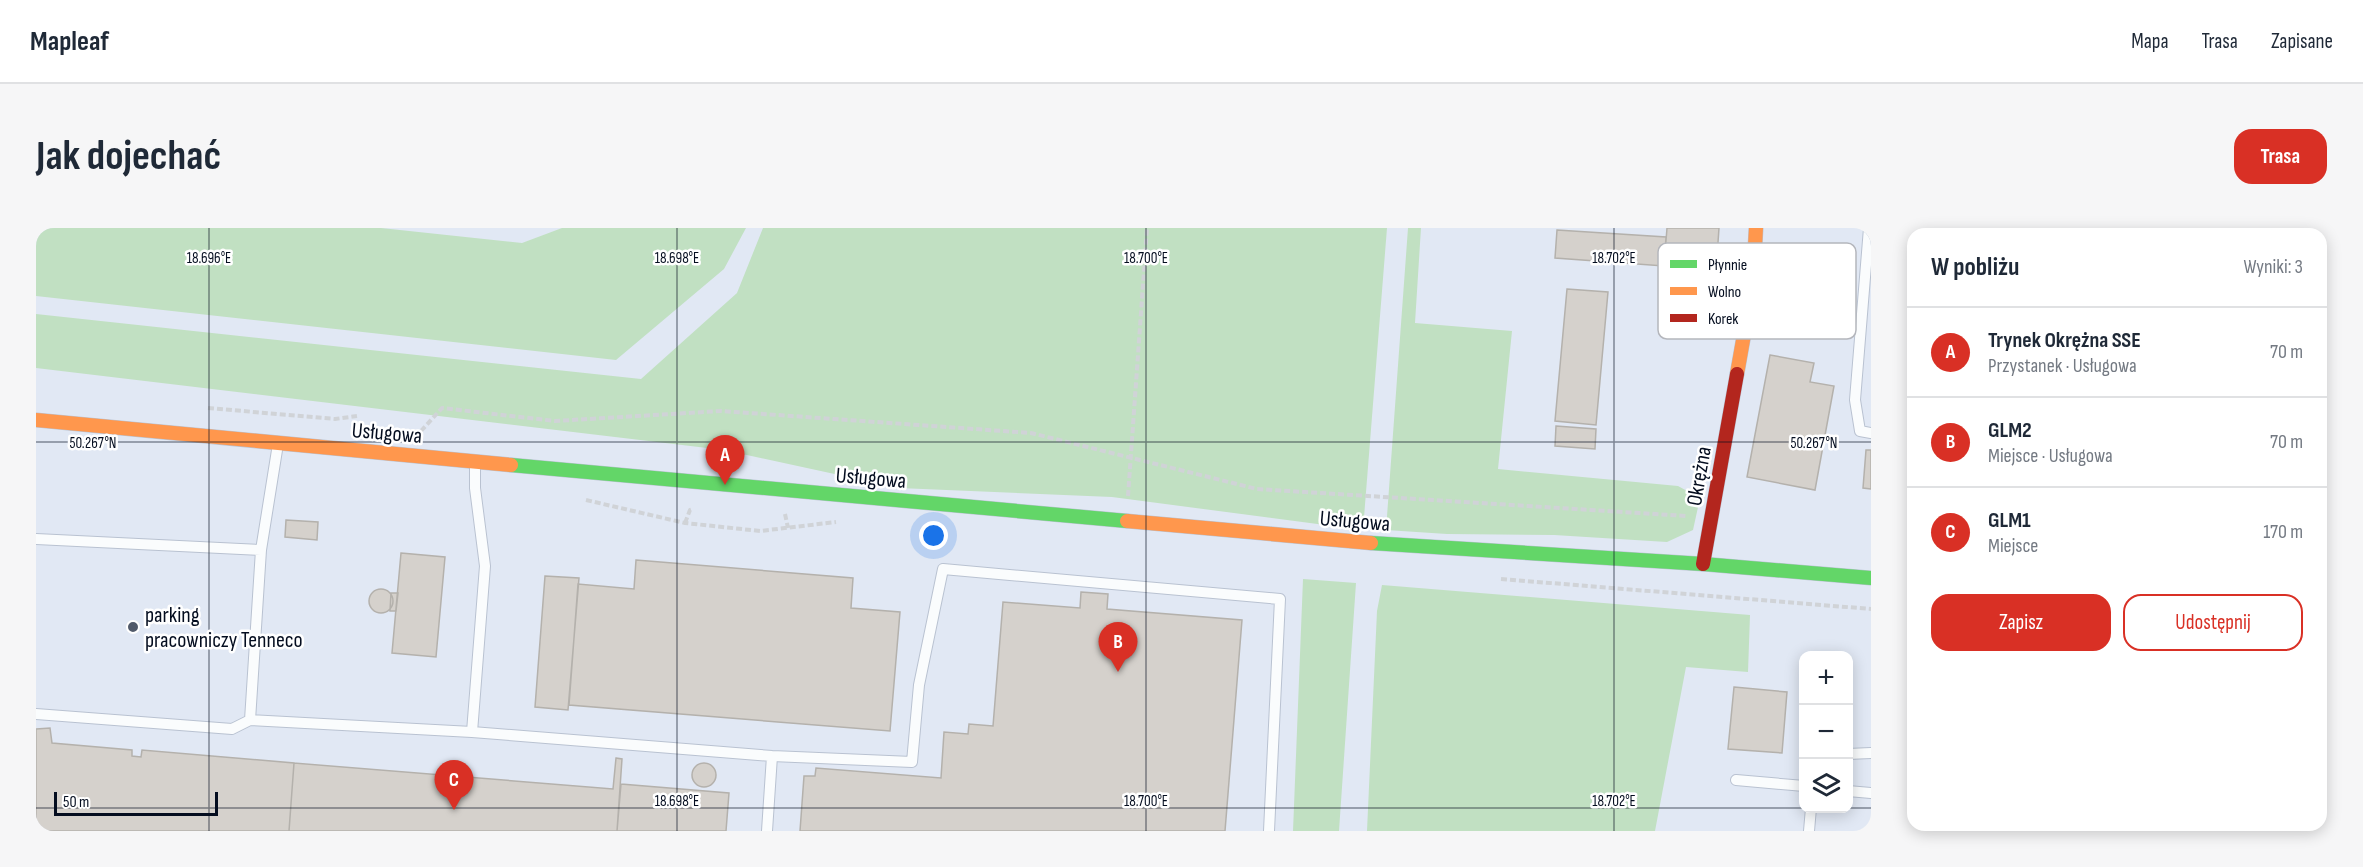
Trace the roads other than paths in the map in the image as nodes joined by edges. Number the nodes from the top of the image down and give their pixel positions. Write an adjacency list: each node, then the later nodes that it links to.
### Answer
1 (1756, 228): 3 (street, Okrężna)
2 (1869, 228): 6 (lane)
3 (1755, 243)
4 (1743, 339): 11 (street, Okrężna)
5 (36, 420): 7 (street, Usługowa)
6 (1871, 434)
7 (278, 444): 8 (street, Usługowa); 10 (lane)
8 (475, 462): 11 (street, Usługowa); 15 (lane)
9 (36, 539): 10 (lane)
10 (261, 550): 14 (lane)
11 (1703, 564): 12 (street)
12 (1871, 578)
13 (36, 714): 14 (lane)
14 (250, 720): 15 (lane)
15 (472, 732): 18 (lane)
16 (1871, 753): 17 (lane)
17 (1853, 754)
18 (772, 756): 24 (lane); 25 (lane)
19 (1736, 780): 20 (lane)
20 (1799, 786)
21 (1853, 791): 22 (lane)
22 (1871, 793)
23 (1811, 813): 26 (lane)
24 (767, 831)
25 (1269, 831)
26 (1809, 831)

